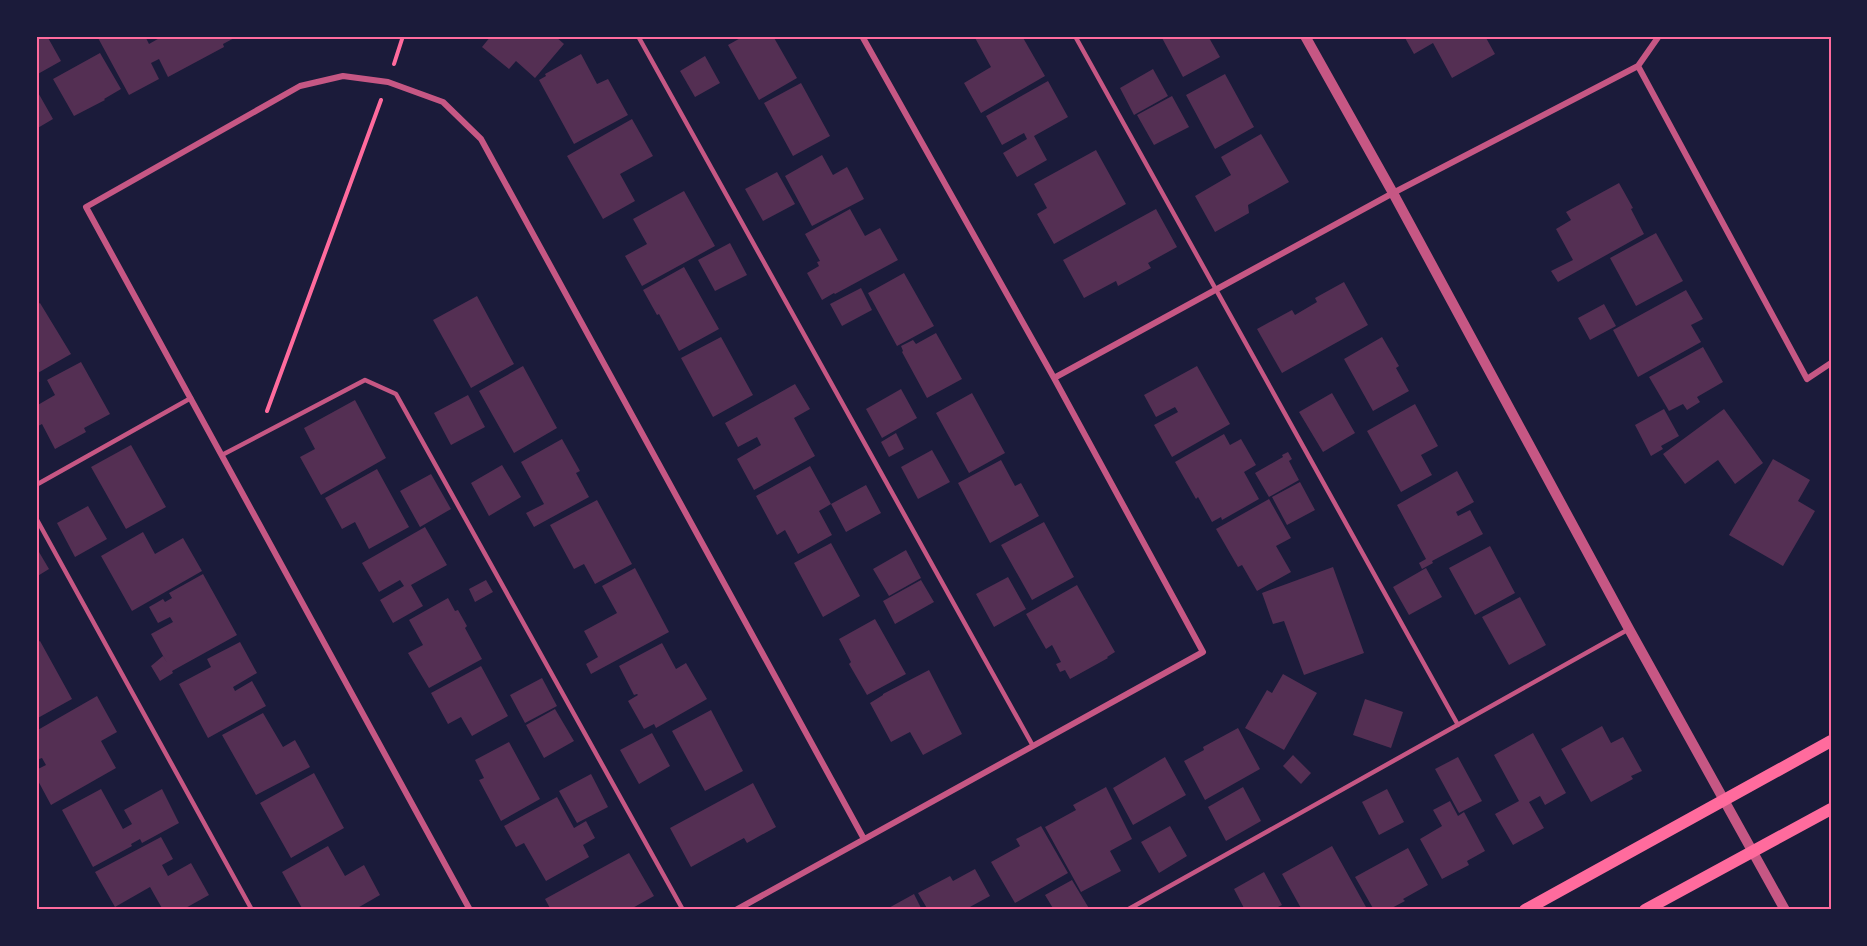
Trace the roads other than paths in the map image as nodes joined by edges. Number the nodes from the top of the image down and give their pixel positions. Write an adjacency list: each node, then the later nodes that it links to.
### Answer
1 (638, 36): 18 (lane)
2 (862, 36): 10 (street)
3 (1075, 36): 8 (lane)
4 (1305, 36): 7 (street)
5 (1659, 36): 6 (street)
6 (1638, 66): 7 (street); 9 (street)
7 (1393, 193): 8 (street); 15 (street)
8 (1216, 289): 10 (street); 16 (lane)
9 (1831, 363)
10 (1054, 378): 18 (street)
11 (190, 398): 12 (street); 13 (lane); 21 (street)
12 (222, 455): 24 (street); 25 (lane)
13 (36, 485)
14 (36, 518): 23 (lane)
15 (1629, 629): 16 (lane); 19 (street)
16 (1458, 725): 27 (lane)
17 (1831, 741): 19 (main road)
18 (1033, 746): 21 (street)
19 (1724, 801): 22 (street); 28 (main road)
20 (1831, 809): 22 (main road)
21 (864, 840): 26 (street)
22 (1753, 852): 29 (main road); 30 (street)
23 (252, 910)
24 (470, 910)
25 (683, 910)
26 (736, 910)
27 (1126, 910)
28 (1525, 910)
29 (1645, 910)
30 (1785, 910)

